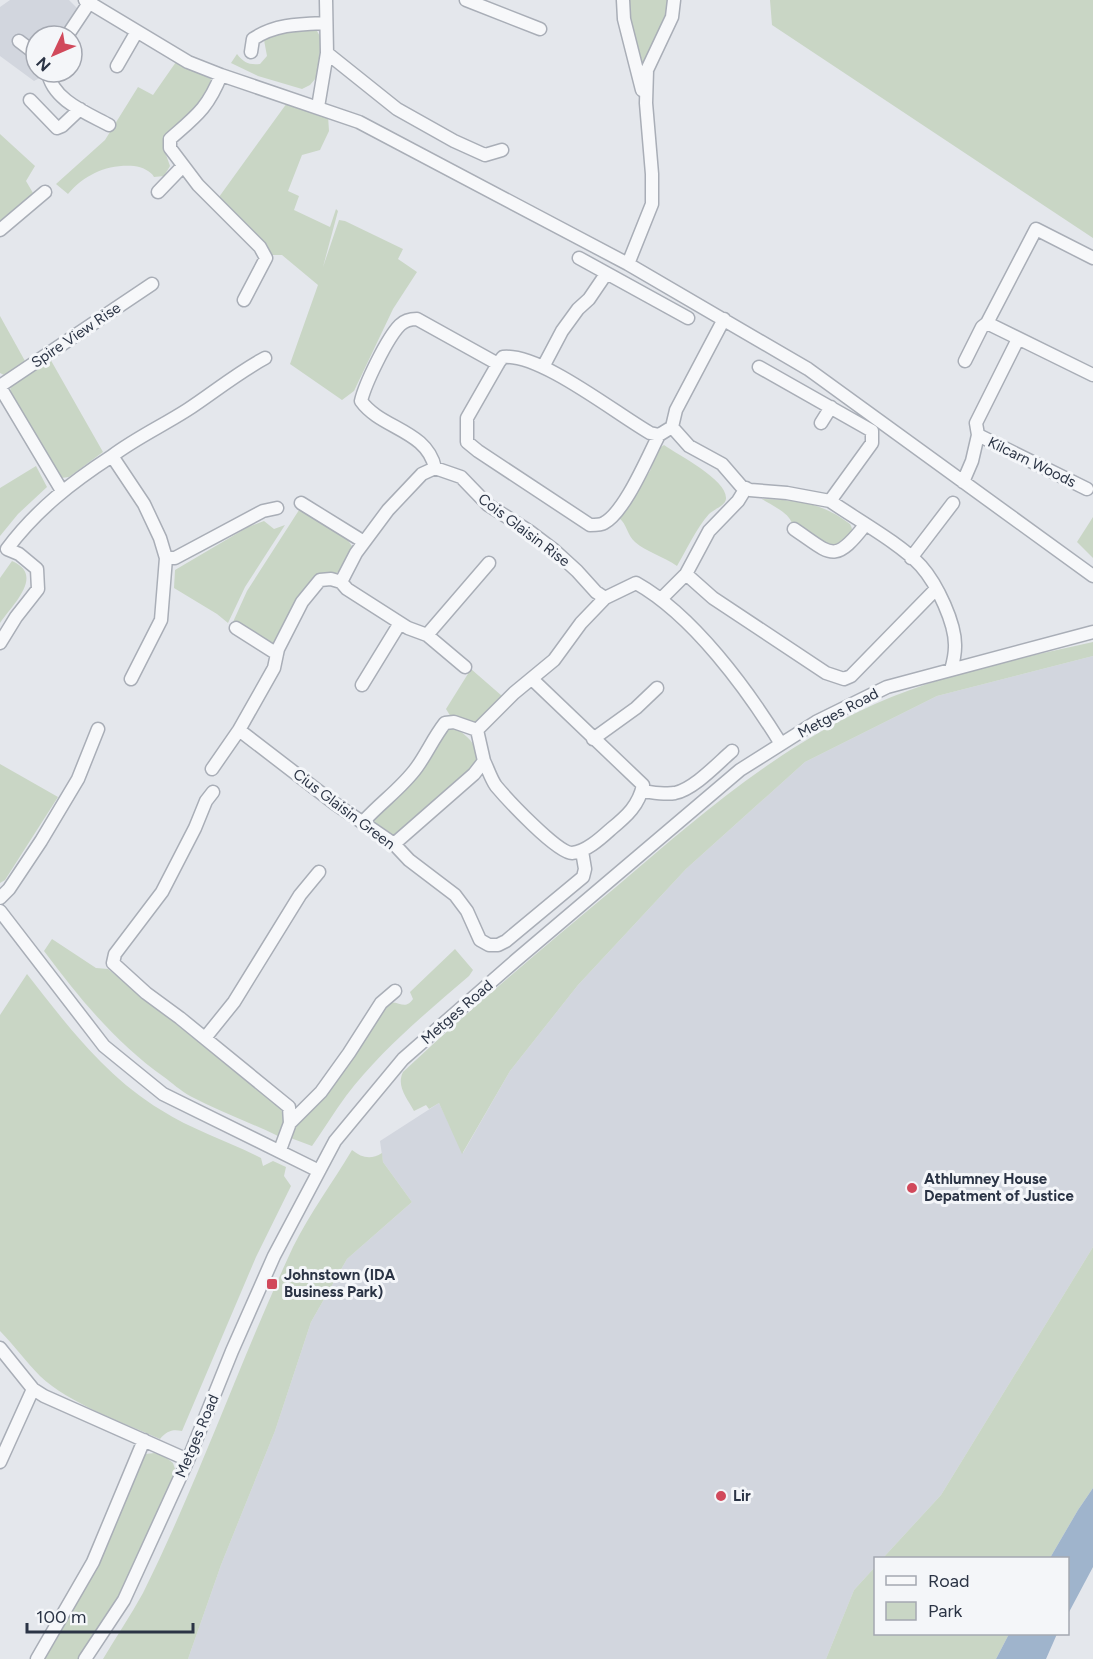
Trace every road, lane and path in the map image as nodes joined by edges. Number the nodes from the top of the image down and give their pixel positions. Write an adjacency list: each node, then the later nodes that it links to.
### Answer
1 (326, 0): 6 (street)
2 (466, 0): 8 (street)
3 (623, 0): 18 (street)
4 (674, 0): 18 (street)
5 (87, 1): 7 (street); 9 (street)
6 (326, 23): 12 (street); 13 (street)
7 (74, 24)
8 (540, 29)
9 (136, 33): 14 (street); 15 (street)
10 (19, 41): 11 (street)
11 (24, 45)
12 (251, 52)
13 (327, 53): 19 (street); 22 (street)
14 (117, 66)
15 (221, 75): 19 (street); 23 (street)
16 (51, 84): 20 (street)
17 (30, 99): 20 (street)
18 (646, 103): 29 (street)
19 (318, 107): 29 (street)
20 (80, 109): 21 (street)
21 (110, 125)
22 (502, 150)
23 (183, 166): 25 (street); 32 (street)
24 (45, 192): 26 (street)
25 (158, 192)
26 (0, 230)
27 (579, 258): 30 (street)
28 (1093, 258): 35 (street)
29 (628, 264): 34 (street)
30 (606, 274): 33 (street); 40 (street)
31 (152, 284): 43 (street, Spire View Rise)
32 (244, 300)
33 (688, 318)
34 (724, 320): 46 (street); 51 (street)
35 (987, 323): 36 (street); 38 (street)
36 (1018, 339): 42 (street); 48 (street, Kilcarn Woods)
37 (265, 358): 49 (street)
38 (965, 361)
39 (498, 364): 40 (street); 47 (street); 50 (street)
40 (543, 367): 47 (street)
41 (759, 367): 44 (street)
42 (1093, 375)
43 (0, 387): 54 (street)
44 (831, 407): 45 (street); 55 (street)
45 (821, 423)
46 (672, 426): 47 (street); 52 (street)
47 (659, 435)
48 (978, 435): 51 (street, Kilcarn Woods); 53 (street, Kilcarn Woods)
49 (112, 456): 54 (street); 63 (street)
50 (435, 468): 61 (street); 70 (street, Cois Glaisin Rise)
51 (963, 482): 67 (street)
52 (746, 488): 55 (street); 66 (street)
53 (1087, 489)
54 (62, 491): 62 (street)
55 (830, 501): 59 (street)
56 (300, 503): 61 (street)
57 (953, 503): 64 (street)
58 (277, 508): 63 (street)
59 (865, 525): 60 (street); 64 (street)
60 (794, 529)
61 (364, 542): 68 (street)
62 (3, 554): 76 (street)
63 (166, 558): 80 (street)
64 (911, 558): 69 (street)
65 (489, 563): 75 (street)
66 (686, 574): 69 (street); 71 (street)
67 (1093, 576)
68 (341, 582): 72 (street); 77 (street)
69 (936, 589): 79 (street)
70 (605, 598): 71 (street); 81 (street)
71 (661, 599): 88 (street)
72 (400, 623): 75 (street); 82 (street)
73 (236, 628): 77 (street)
74 (1093, 632): 79 (street, Metges Road)
75 (427, 634): 78 (street)
76 (0, 643)
77 (277, 654): 85 (street)
78 (465, 667)
79 (951, 670): 88 (street, Metges Road)
80 (131, 679)
81 (532, 679): 86 (street); 87 (street)
82 (362, 685)
83 (657, 688): 87 (street)
84 (98, 729): 98 (street)
85 (239, 730): 91 (street); 94 (street, Cius Glaisin Green)
86 (477, 730): 90 (street); 94 (street)
87 (593, 739): 92 (street)
88 (781, 744): 104 (street, Metges Road)
89 (732, 751): 92 (street)
90 (484, 761): 95 (street); 96 (street)
91 (212, 770)
92 (642, 791): 96 (street)
93 (213, 792): 101 (street)
94 (364, 821): 95 (street, Cius Glaisin Green)
95 (394, 844): 96 (street, Cius Glaisin Green)
96 (582, 851)
97 (319, 872): 101 (street)
98 (0, 898)
99 (0, 911): 103 (street)
100 (395, 991): 102 (street)
101 (205, 1038): 102 (street)
102 (290, 1123): 103 (street)
103 (280, 1150): 104 (street)
104 (319, 1171): 108 (street, Metges Road)
105 (0, 1348): 106 (street)
106 (33, 1389): 107 (street); 109 (street)
107 (144, 1440): 108 (street); 110 (street)
108 (188, 1460): 111 (street, Metges Road)
109 (0, 1462)
110 (37, 1659)
111 (85, 1659)

